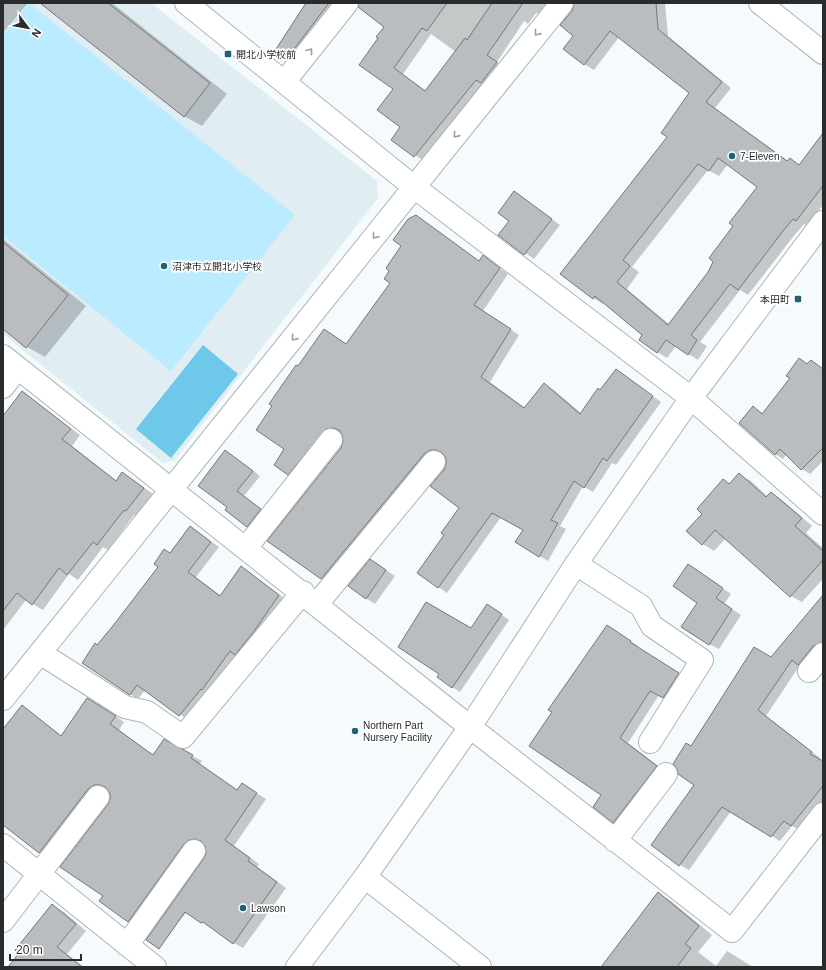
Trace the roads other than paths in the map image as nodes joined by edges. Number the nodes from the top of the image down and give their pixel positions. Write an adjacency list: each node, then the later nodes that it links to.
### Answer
1 (186, 3): 6 (street)
2 (347, 3): 6 (street, one-way to 2)
3 (562, 3): 7 (street, one-way to 7)
4 (760, 3): 5 (street)
5 (823, 53)
6 (285, 81): 7 (street)
7 (414, 187): 11 (street); 14 (street, one-way to 14)
8 (823, 222): 11 (street)
9 (11, 362): 10 (street); 14 (street)
10 (3, 387)
11 (691, 398): 15 (street); 17 (street)
12 (331, 440): 16 (street)
13 (434, 462): 18 (street)
14 (172, 490): 16 (street); 19 (street)
15 (823, 514)
16 (246, 548): 18 (street)
17 (576, 564): 23 (street); 24 (street)
18 (310, 598): 19 (street); 23 (street)
19 (40, 653): 22 (street)
20 (823, 654): 21 (street)
21 (808, 671)
22 (3, 699)
23 (470, 727): 28 (street); 32 (street)
24 (650, 742)
25 (666, 774): 28 (street)
26 (98, 796): 31 (street)
27 (823, 814): 28 (street)
28 (615, 841)
29 (3, 845): 31 (street)
30 (194, 851): 34 (street)
31 (39, 874): 33 (street); 34 (street)
32 (365, 877): 36 (street); 37 (street)
33 (3, 921)
34 (126, 944): 35 (street)
35 (154, 967)
36 (298, 967)
37 (480, 967)

